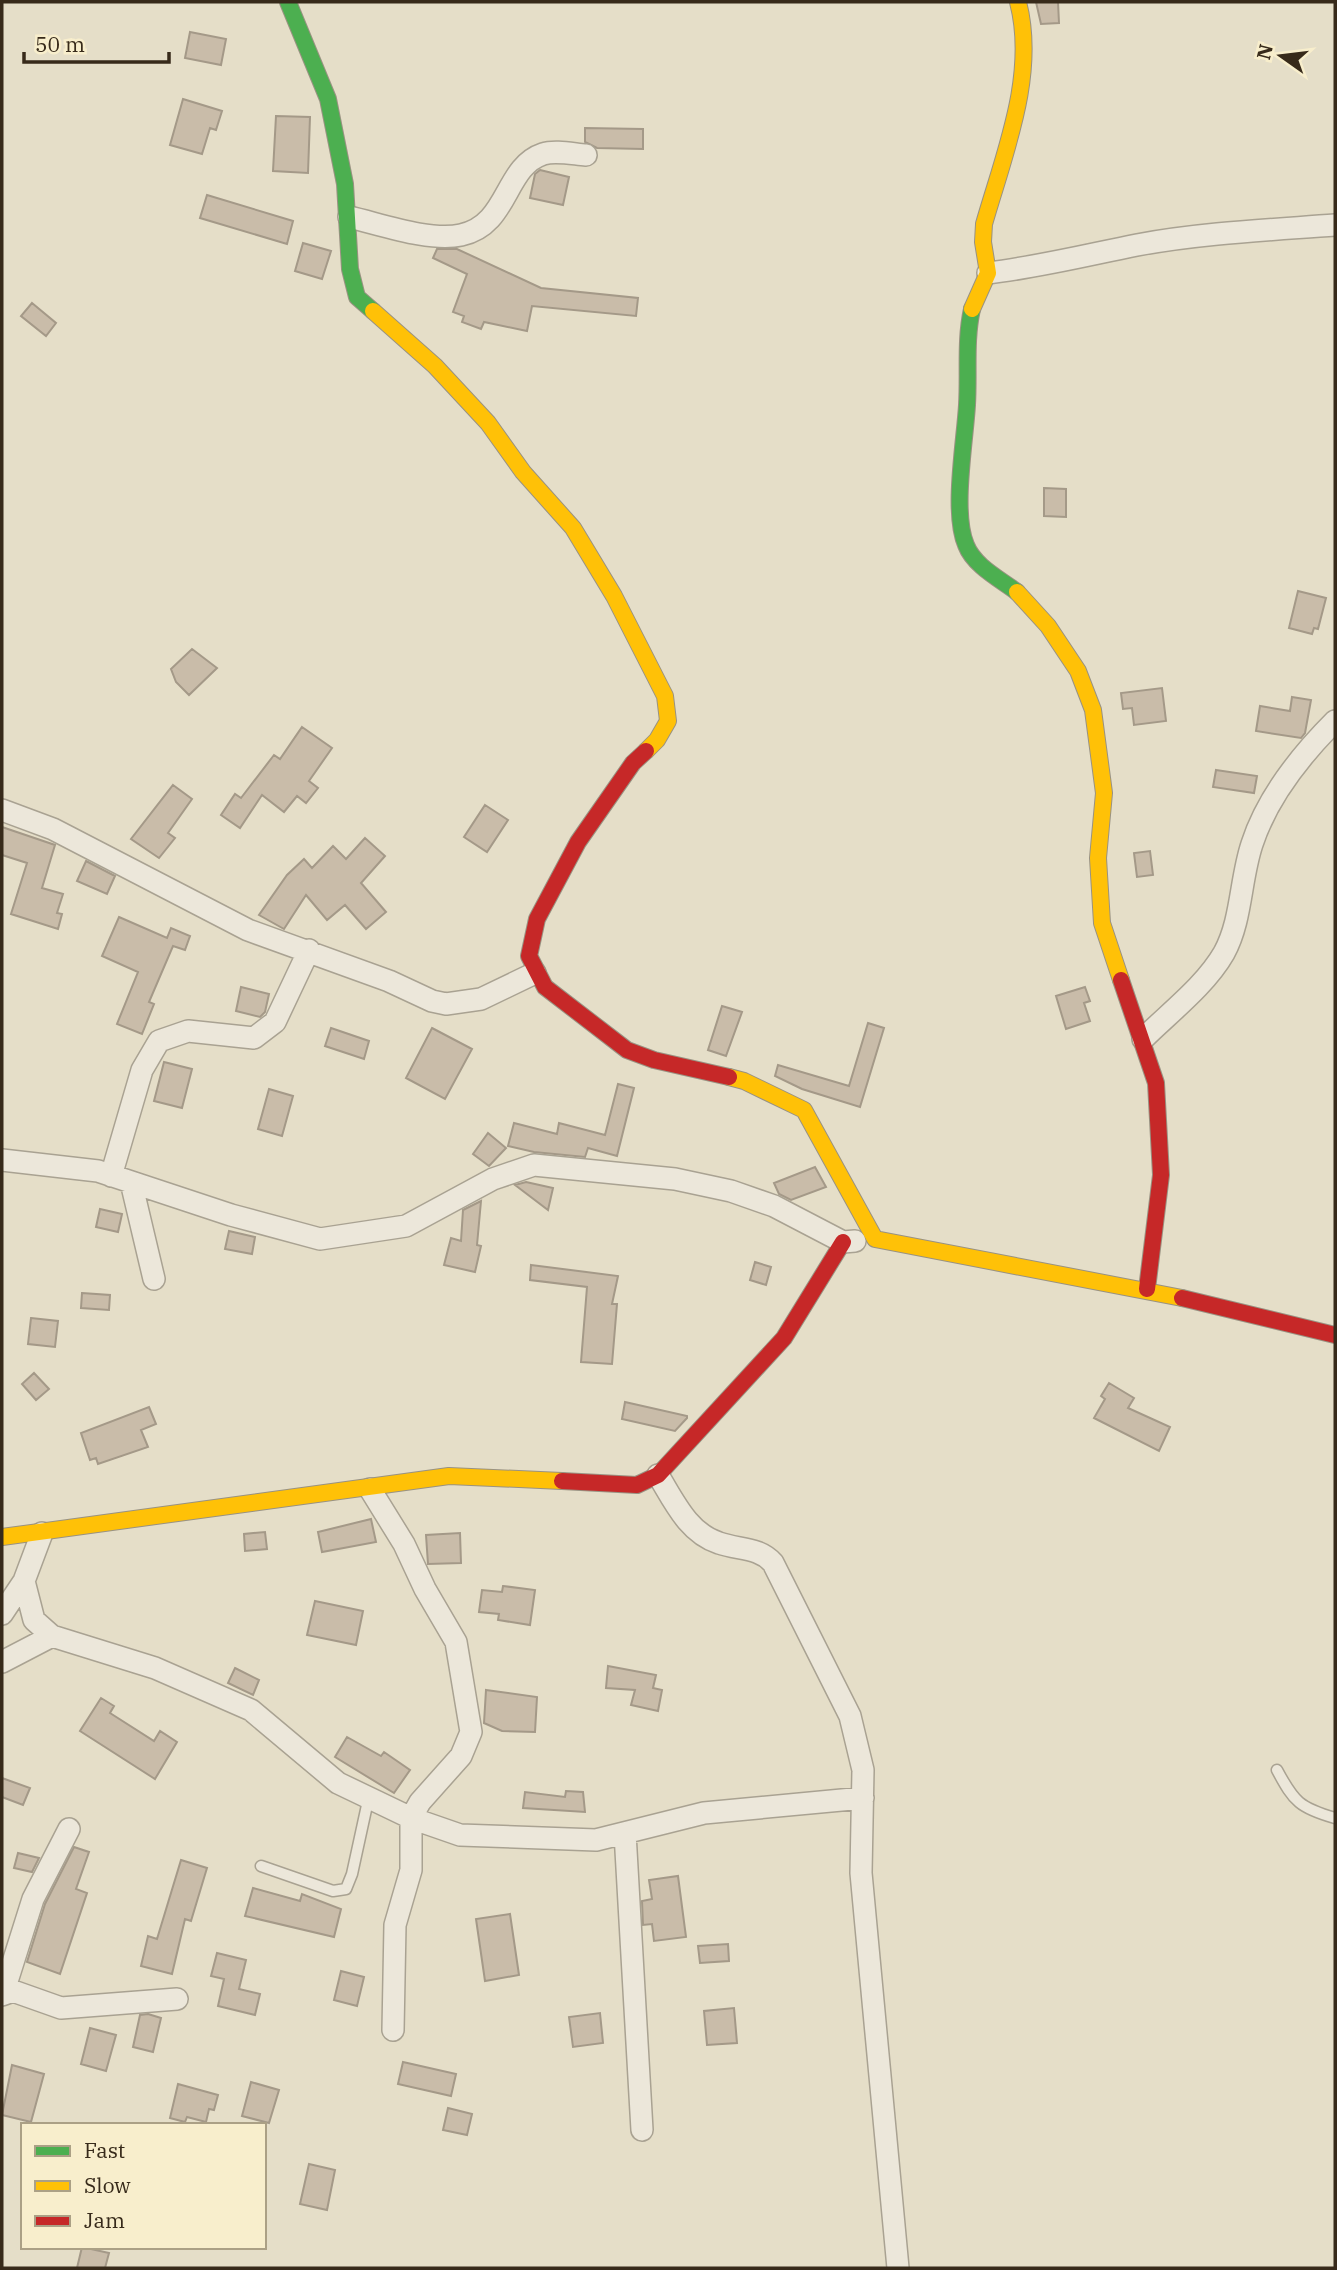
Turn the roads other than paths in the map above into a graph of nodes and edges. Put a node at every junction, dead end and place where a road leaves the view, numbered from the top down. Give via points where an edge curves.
1 (288, 2) edge
2 (1017, 2) edge
3 (586, 155) dead end
4 (349, 217) junction
5 (1335, 225) edge
6 (988, 274) junction
7 (1335, 721) edge
8 (2, 810) edge
9 (309, 950) junction
10 (535, 973) junction
11 (1143, 1040) junction
12 (2, 1160) edge
13 (121, 1179) junction
14 (875, 1239) junction
15 (844, 1242) junction
16 (154, 1279) dead end
17 (1147, 1289) junction
18 (1335, 1335) edge
19 (659, 1475) junction
20 (370, 1489) junction
21 (42, 1532) junction
22 (2, 1537) edge
23 (24, 1581) junction
24 (2, 1614) edge
25 (52, 1636) junction
26 (2, 1662) edge
27 (1277, 1770) dead end
28 (369, 1796) junction
29 (863, 1797) junction
30 (411, 1818) junction
31 (1335, 1818) edge
32 (69, 1829) dead end
33 (625, 1833) junction
34 (261, 1866) dead end
35 (2, 1994) edge
36 (177, 1999) dead end
37 (393, 2030) dead end
38 (642, 2130) dead end
39 (898, 2268) edge

1 - 4 street via 328,99
2 - 6 street via 1025,38 1024,66 984,224
3 - 4 street via 545,153 530,160 494,217 462,235 443,237
4 - 10 street via 350,269 357,297 435,366 573,528 665,696 668,721 584,832 537,919 528,956
5 - 6 street via 1152,243
6 - 11 street via 967,332 961,512 965,544 975,560 1021,595 1048,626 1078,671 1093,710 1104,793 1097,897 1101,923
7 - 11 street via 1264,814 1252,845 1235,928 1223,955
8 - 9 street via 53,829 248,930
9 - 10 street via 446,1004 481,999
9 - 13 street via 275,1022 254,1038 188,1031 159,1041 142,1070
10 - 14 street via 545,987 627,1050 744,1081 804,1110
11 - 17 street via 1156,1083 1161,1175
12 - 13 street via 75,1167
13 - 15 street via 320,1238 406,1226 493,1179 534,1165 675,1179 731,1191 774,1206
13 - 16 street
14 - 15 street
14 - 17 street
15 - 19 street via 784,1338
17 - 18 street
19 - 20 street via 637,1485 449,1476
19 - 29 street via 690,1526 717,1543 765,1553 773,1563 850,1716 863,1770
20 - 21 street
20 - 30 street via 456,1642 471,1732 461,1756 420,1801
21 - 22 street
21 - 23 street
23 - 24 street
23 - 25 street via 34,1620
25 - 26 street
25 - 28 street via 155,1668 251,1710 338,1783
27 - 31 lane via 1291,1796 1306,1810
28 - 30 street
28 - 34 lane via 346,1889 333,1891
29 - 33 street via 704,1813
29 - 39 street via 861,1873
30 - 33 street via 460,1835 596,1840
30 - 37 street via 411,1870 396,1925
32 - 35 street via 33,1899
33 - 38 street
35 - 36 street via 13,1991 61,2008

